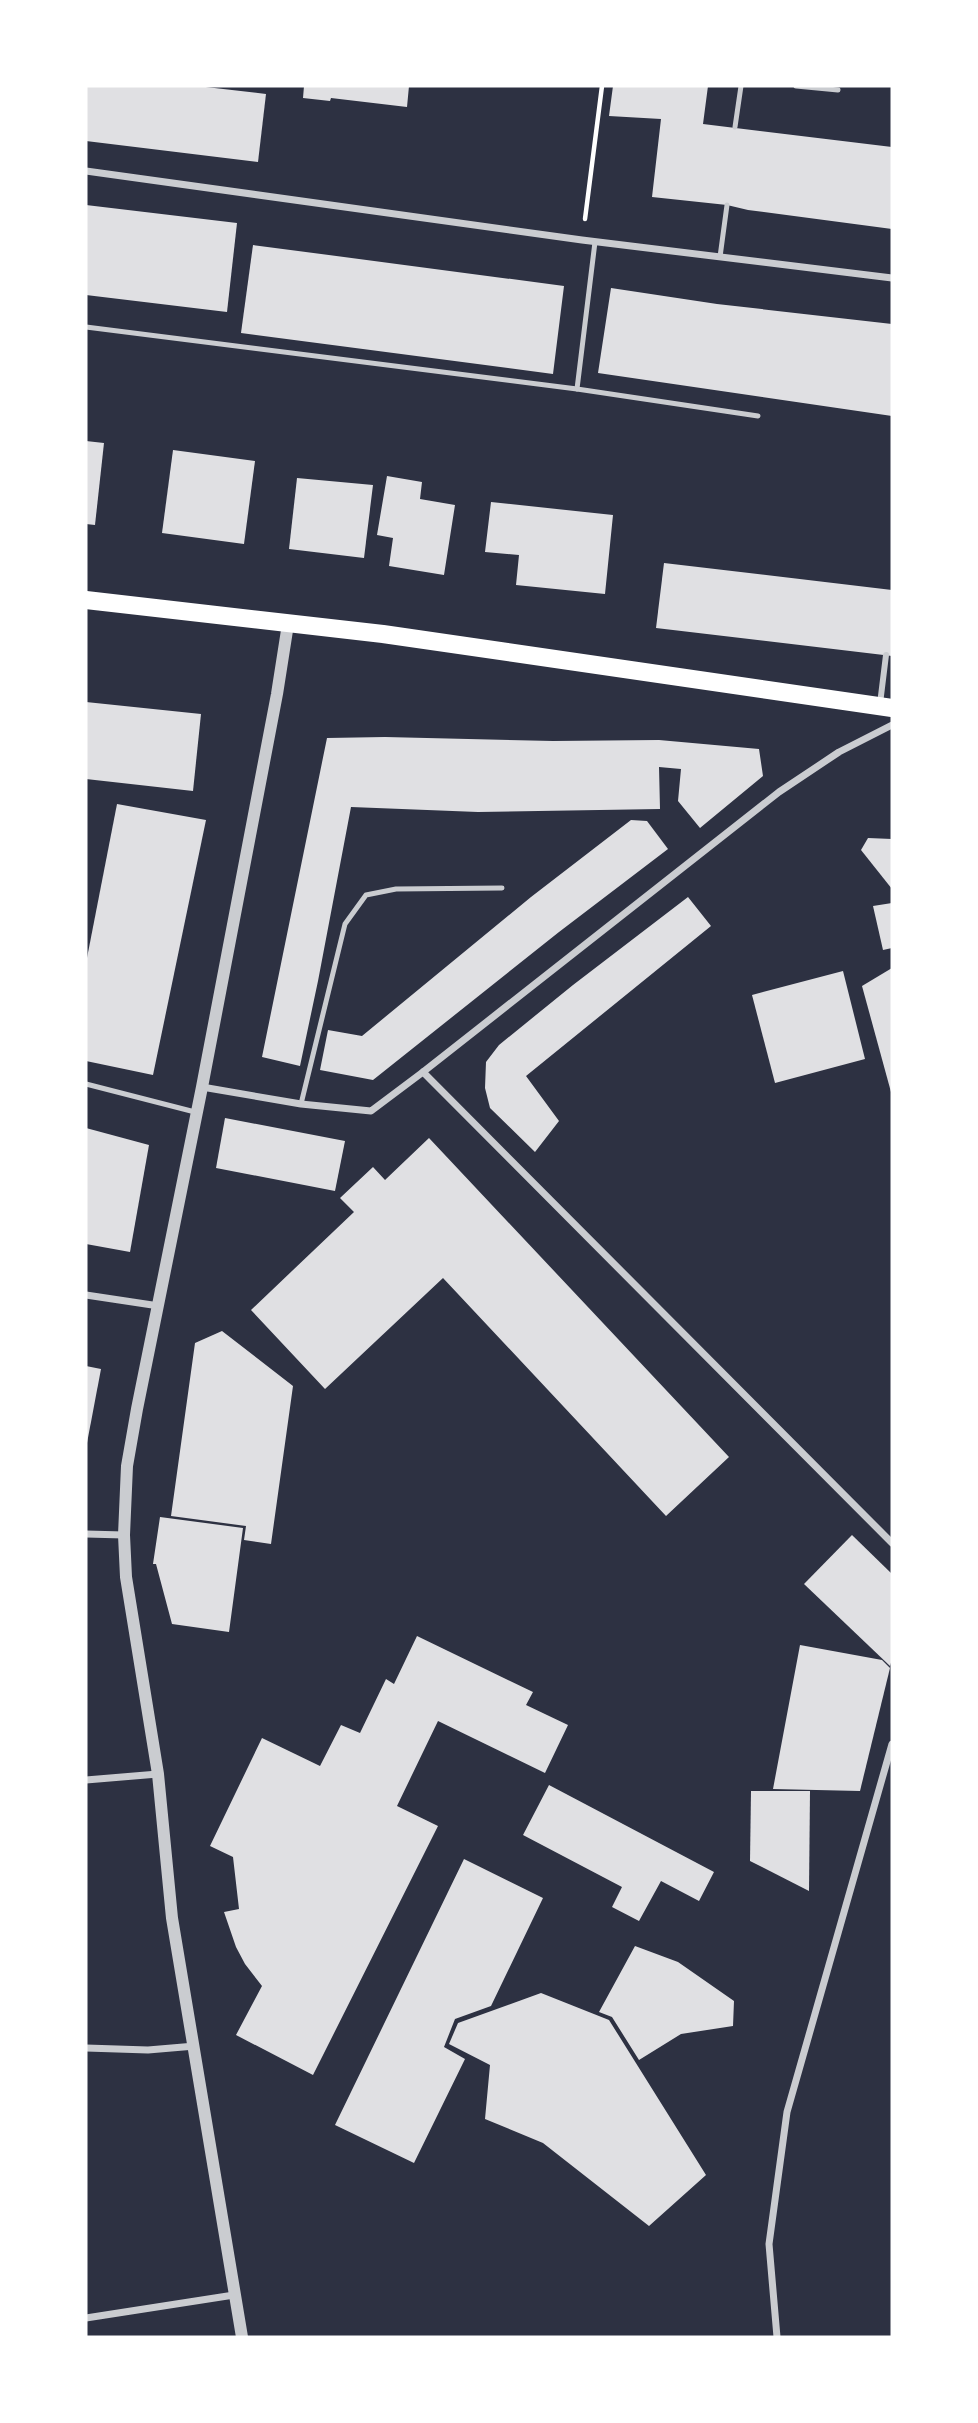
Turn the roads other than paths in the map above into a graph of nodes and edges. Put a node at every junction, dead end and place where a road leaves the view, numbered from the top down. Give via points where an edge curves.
1 (741, 86) edge
2 (796, 86) edge
3 (838, 90) dead end
4 (735, 127) dead end
5 (86, 171) edge
6 (727, 205) dead end
7 (595, 242) junction
8 (720, 257) junction
9 (892, 278) edge
10 (86, 327) edge
11 (577, 389) junction
12 (758, 416) dead end
13 (86, 600) edge
14 (288, 624) junction
15 (886, 655) dead end
16 (886, 707) edge
17 (892, 726) edge
18 (502, 888) dead end
19 (423, 1072) junction
20 (86, 1084) edge
21 (202, 1087) junction
22 (301, 1104) junction
23 (195, 1112) junction
24 (86, 1295) edge
25 (159, 1306) junction
26 (86, 1534) edge
27 (124, 1535) junction
28 (892, 1543) edge
29 (892, 1746) edge
30 (158, 1774) junction
31 (86, 1780) edge
32 (195, 2046) junction
33 (86, 2048) edge
34 (234, 2295) junction
35 (86, 2318) edge
36 (242, 2337) edge
37 (777, 2337) edge

1 - 4 lane
2 - 3 lane
5 - 7 street
6 - 8 lane
7 - 8 street
7 - 11 lane
8 - 9 street
10 - 11 lane
11 - 12 lane
13 - 14 main road
14 - 16 main road
14 - 21 street
15 - 16 street
17 - 19 street via 839,752 779,792
18 - 22 lane via 396,889 366,895 345,924
19 - 22 street via 371,1111
19 - 28 street
20 - 23 lane
21 - 22 street
21 - 23 street
23 - 25 street
24 - 25 street
25 - 27 street via 127,1466
26 - 27 street
27 - 30 street via 126,1577
29 - 37 street via 787,2112 769,2244
30 - 31 street
30 - 32 street via 172,1918
32 - 33 street
32 - 34 street
34 - 35 street
34 - 36 street

